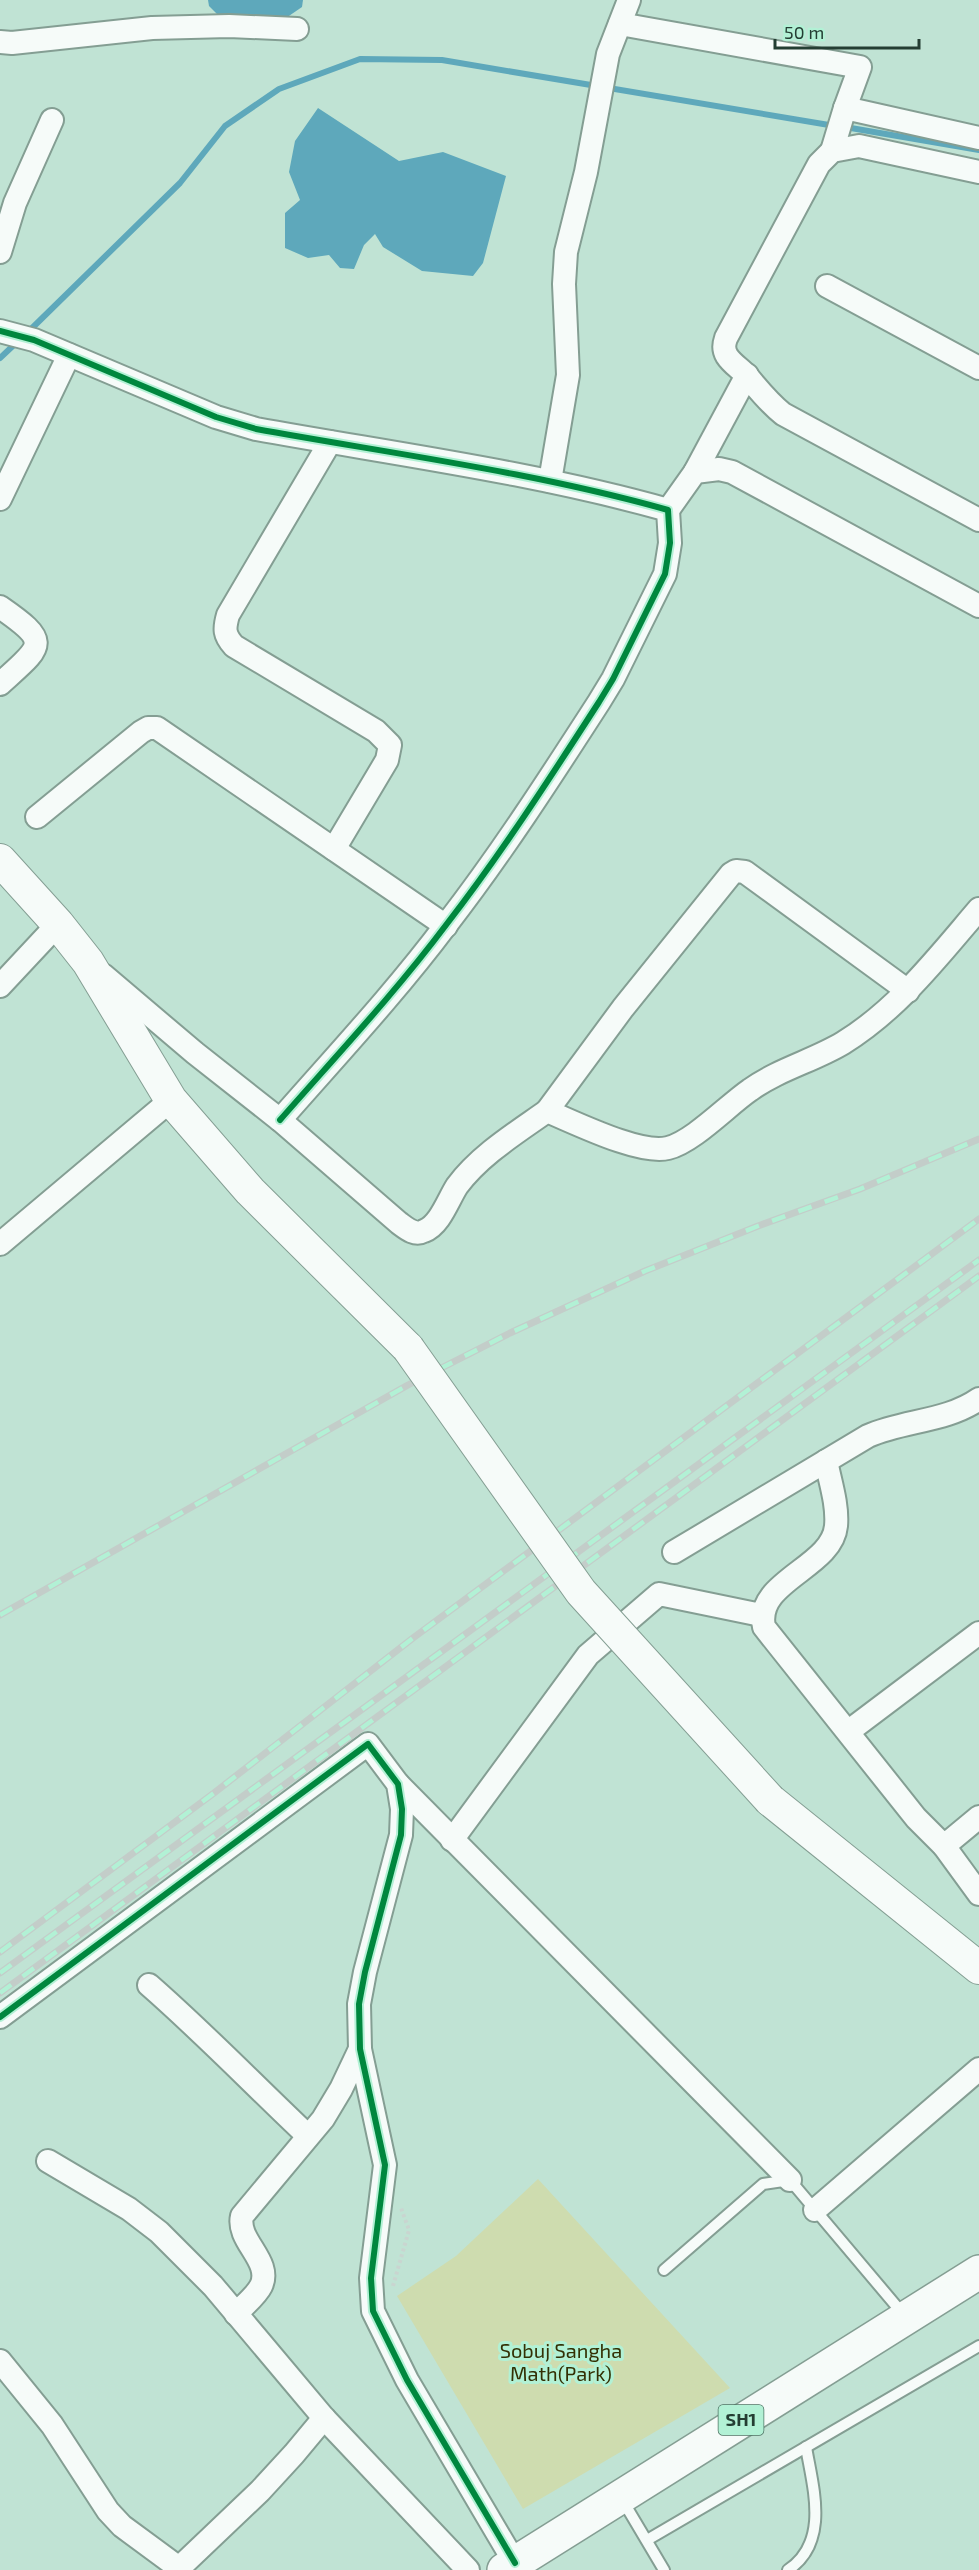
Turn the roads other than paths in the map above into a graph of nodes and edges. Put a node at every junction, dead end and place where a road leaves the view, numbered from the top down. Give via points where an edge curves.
1 (629, 0) edge
2 (620, 24) junction
3 (297, 29) dead end
4 (0, 42) edge
5 (845, 108) junction
6 (52, 120) dead end
7 (979, 138) edge
8 (832, 151) junction
9 (979, 172) edge
10 (0, 252) edge
11 (827, 286) dead end
12 (3, 332) edge
13 (69, 355) junction
14 (979, 368) edge
15 (747, 375) junction
16 (330, 442) junction
17 (695, 472) junction
18 (550, 481) junction
19 (0, 499) edge
20 (668, 510) junction
21 (979, 520) edge
22 (979, 606) edge
23 (0, 607) edge
24 (0, 684) edge
25 (37, 816) dead end
26 (334, 849) junction
27 (0, 860) edge
28 (979, 909) edge
29 (58, 924) junction
30 (446, 926) junction
31 (88, 962) junction
32 (0, 986) edge
33 (908, 991) junction
34 (171, 1100) junction
35 (547, 1112) junction
36 (280, 1120) junction
37 (0, 1244) edge
38 (979, 1400) edge
39 (826, 1461) junction
40 (674, 1552) dead end
41 (761, 1615) junction
42 (979, 1634) edge
43 (849, 1731) junction
44 (398, 1784) junction
45 (979, 1817) edge
46 (452, 1840) junction
47 (944, 1846) junction
48 (979, 1894) edge
49 (979, 1968) edge
50 (149, 1984) dead end
51 (0, 2017) edge
52 (360, 2049) junction
53 (979, 2068) edge
54 (308, 2136) junction
55 (48, 2161) dead end
56 (790, 2180) junction
57 (815, 2210) junction
58 (664, 2270) dead end
59 (979, 2272) edge
60 (236, 2314) junction
61 (905, 2317) junction
62 (979, 2346) edge
63 (0, 2361) edge
64 (324, 2418) junction
65 (806, 2447) junction
66 (622, 2498) junction
67 (647, 2540) junction
68 (507, 2568) edge
69 (178, 2569) edge
70 (468, 2570) edge
71 (664, 2570) edge
72 (788, 2570) edge

1 - 2 street
2 - 5 street via 860,67
2 - 18 street via 608,54 566,252 568,375
3 - 4 street via 152,28
5 - 7 street
5 - 8 street
6 - 10 street via 15,203
8 - 9 street via 859,146
8 - 15 street via 819,164 726,338 726,354
11 - 14 street
12 - 13 street
13 - 16 street via 216,417 256,429
13 - 19 street
15 - 17 street
15 - 21 street via 783,414
16 - 18 street
16 - 26 street via 228,615 224,629 234,646 376,731 390,745 387,760
17 - 20 street
17 - 22 street via 732,472
18 - 20 street
20 - 30 street via 670,543 664,574 613,679
23 - 24 street via 26,625 37,642 23,663
25 - 26 street via 141,732 158,728
26 - 30 street
27 - 29 main road
28 - 33 street
29 - 31 main road
29 - 32 street
30 - 36 street
31 - 34 main road
31 - 36 street
33 - 35 street via 842,1044 773,1074 687,1139 669,1148 633,1145
33 - 35 street via 745,872 736,871 623,1008
34 - 37 street
34 - 49 main road, bridge via 250,1191 408,1348 581,1592 770,1800
35 - 36 street via 500,1144 474,1169 458,1185 433,1226 423,1233 412,1232 399,1223
38 - 39 street via 952,1414 884,1429
39 - 40 street
39 - 41 street via 837,1528 824,1550 767,1600
41 - 43 street via 764,1627
41 - 46 street via 659,1594 588,1655
42 - 43 street
43 - 47 street via 916,1818
44 - 46 street
44 - 51 street via 368,1744
44 - 52 street via 401,1835 365,1972 359,2004
45 - 47 street
46 - 56 street
47 - 48 street
50 - 54 street
52 - 54 street via 333,2104
52 - 68 street via 385,2165 371,2278 373,2311
53 - 57 street
54 - 60 street via 242,2216 240,2224 264,2277 256,2293
55 - 60 street via 144,2220 213,2286
56 - 57 lane
56 - 58 lane via 764,2184
57 - 61 lane
59 - 61 main road, SH1
60 - 64 street
61 - 66 main road, SH1
62 - 65 lane
63 - 69 street via 52,2426 108,2511
64 - 69 street via 260,2491
64 - 70 street
65 - 67 lane
65 - 72 lane via 816,2524 800,2562
66 - 67 lane
66 - 68 main road, SH1
67 - 71 lane

